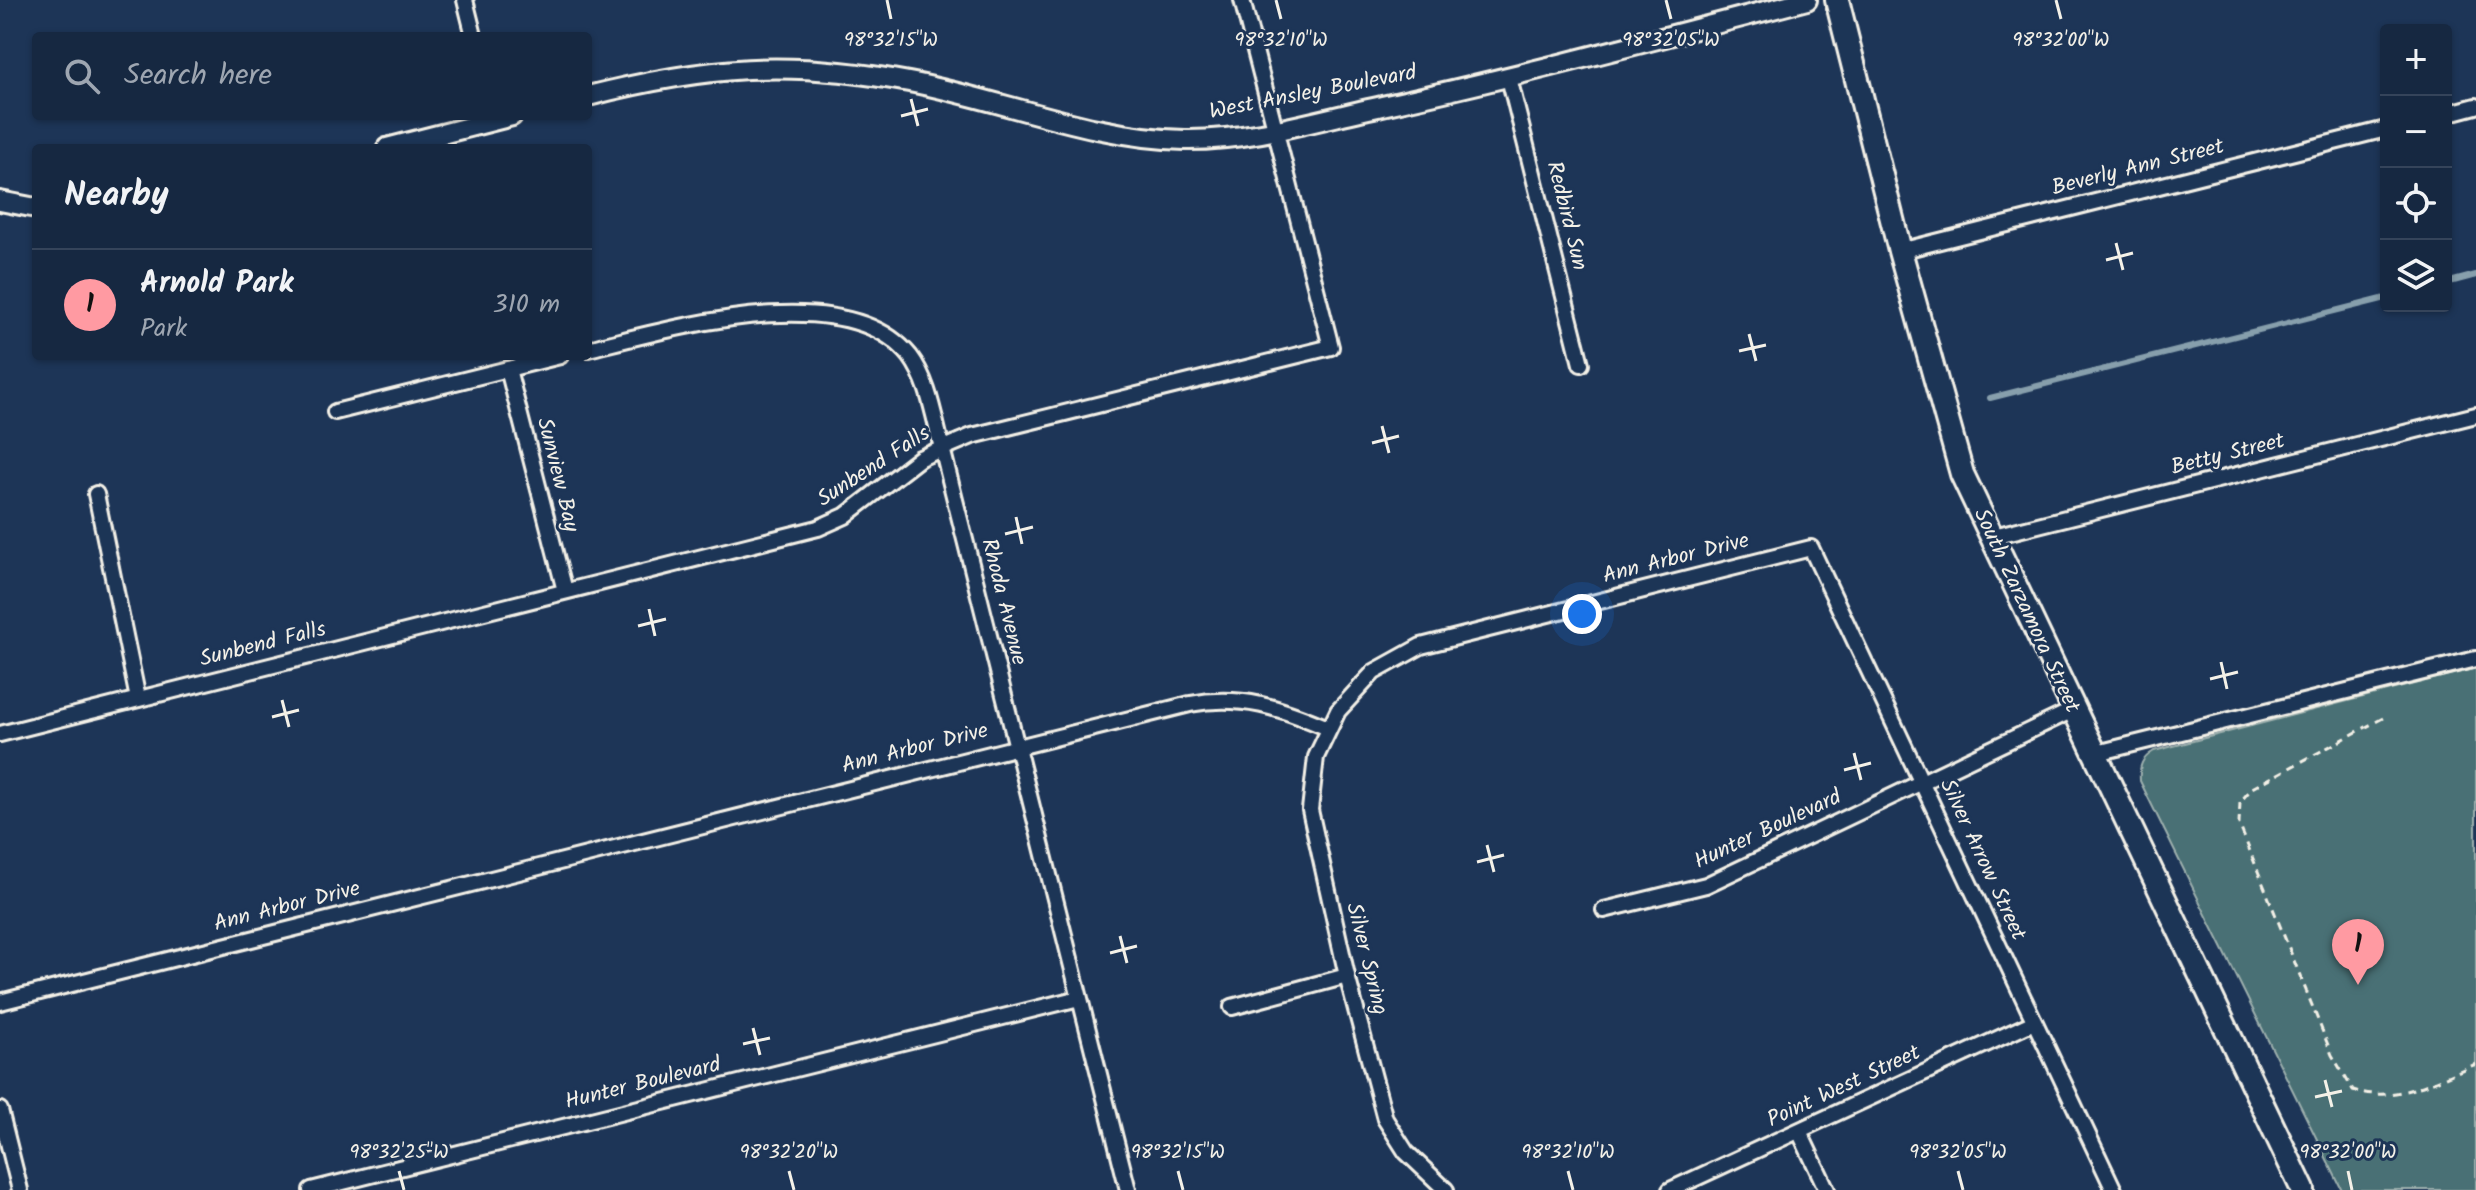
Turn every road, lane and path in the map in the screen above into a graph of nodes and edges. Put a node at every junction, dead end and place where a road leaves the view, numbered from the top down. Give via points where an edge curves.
1 (465, 0) edge
2 (1242, 0) edge
3 (1807, 0) edge
4 (1837, 0) edge
5 (473, 32) edge
6 (1509, 78) junction
7 (592, 95) edge
8 (2476, 106) edge
9 (2452, 112) edge
10 (492, 120) edge
11 (1274, 130) junction
12 (2380, 131) edge
13 (402, 144) edge
14 (0, 201) edge
15 (32, 207) edge
16 (1900, 251) junction
17 (592, 348) edge
18 (544, 360) edge
19 (1581, 364) dead end
20 (508, 369) junction
21 (335, 412) dead end
22 (2476, 415) edge
23 (942, 448) junction
24 (96, 494) dead end
25 (1990, 537) junction
26 (1811, 548) joint
27 (565, 591) junction
28 (2476, 659) edge
29 (138, 699) junction
30 (2073, 710) junction
31 (2383, 718) dead end
32 (1328, 728) junction
33 (0, 734) edge
34 (1017, 746) junction
35 (2093, 754) junction
36 (1921, 782) junction
37 (1604, 910) dead end
38 (1347, 976) junction
39 (1079, 998) junction
40 (0, 1002) edge
41 (1232, 1007) dead end
42 (2034, 1022) junction
43 (2476, 1064) edge
44 (0, 1110) edge
45 (1800, 1133) junction
46 (1438, 1188) edge
47 (20, 1190) edge
48 (311, 1190) edge
49 (1128, 1190) edge
50 (1670, 1190) edge
51 (1827, 1190) edge
52 (2114, 1190) edge
53 (2303, 1190) edge

1 - 5 street
2 - 11 street, Sunbend Falls
3 - 6 street, West Ansley Boulevard
4 - 16 main road, South Zarzamora Street
6 - 11 street, West Ansley Boulevard
6 - 19 street, Redbird Sun
7 - 11 street, West Ansley Boulevard via 709,70 823,68 911,82 1131,135 1188,140
8 - 9 street
10 - 13 street
11 - 23 street, Sunbend Falls via 1331,347 972,436
12 - 16 street, Beverly Ann Street
14 - 15 street
16 - 25 main road, South Zarzamora Street via 1948,434
17 - 23 street, Rhoda Avenue via 719,319 783,313 841,319 891,337 911,357 925,384
18 - 20 street
20 - 21 street
20 - 27 street, Sunview Bay
22 - 25 street, Betty Street
23 - 27 street, Sunbend Falls via 920,458 845,516 818,528
23 - 34 street, Rhoda Avenue
24 - 29 street
25 - 30 main road, South Zarzamora Street
26 - 32 street, Ann Arbor Drive via 1421,646 1361,684
26 - 36 street, Silver Arrow Street
27 - 29 street, Sunbend Falls
28 - 35 street
29 - 33 street, Sunbend Falls
30 - 35 main road, South Zarzamora Street
30 - 36 street, Hunter Boulevard
31 - 43 path via 2252,788 2240,802 2239,824 2332,1055 2353,1090 2374,1097 2396,1096
32 - 34 street, Ann Arbor Drive via 1274,706 1224,700
32 - 38 street, Silver Spring via 1312,774 1311,828
34 - 39 street, Rhoda Avenue
34 - 40 street, Ann Arbor Drive
35 - 53 main road, South Zarzamora Street
36 - 37 street, Hunter Boulevard via 1706,885
36 - 42 street, Silver Arrow Street
38 - 41 street
38 - 46 street, Silver Spring via 1385,1119
39 - 48 street, Hunter Boulevard
39 - 49 street, Rhoda Avenue
42 - 45 street, Point West Street
42 - 52 street, Silver Arrow Street
44 - 47 street
45 - 50 street, Point West Street
45 - 51 street

